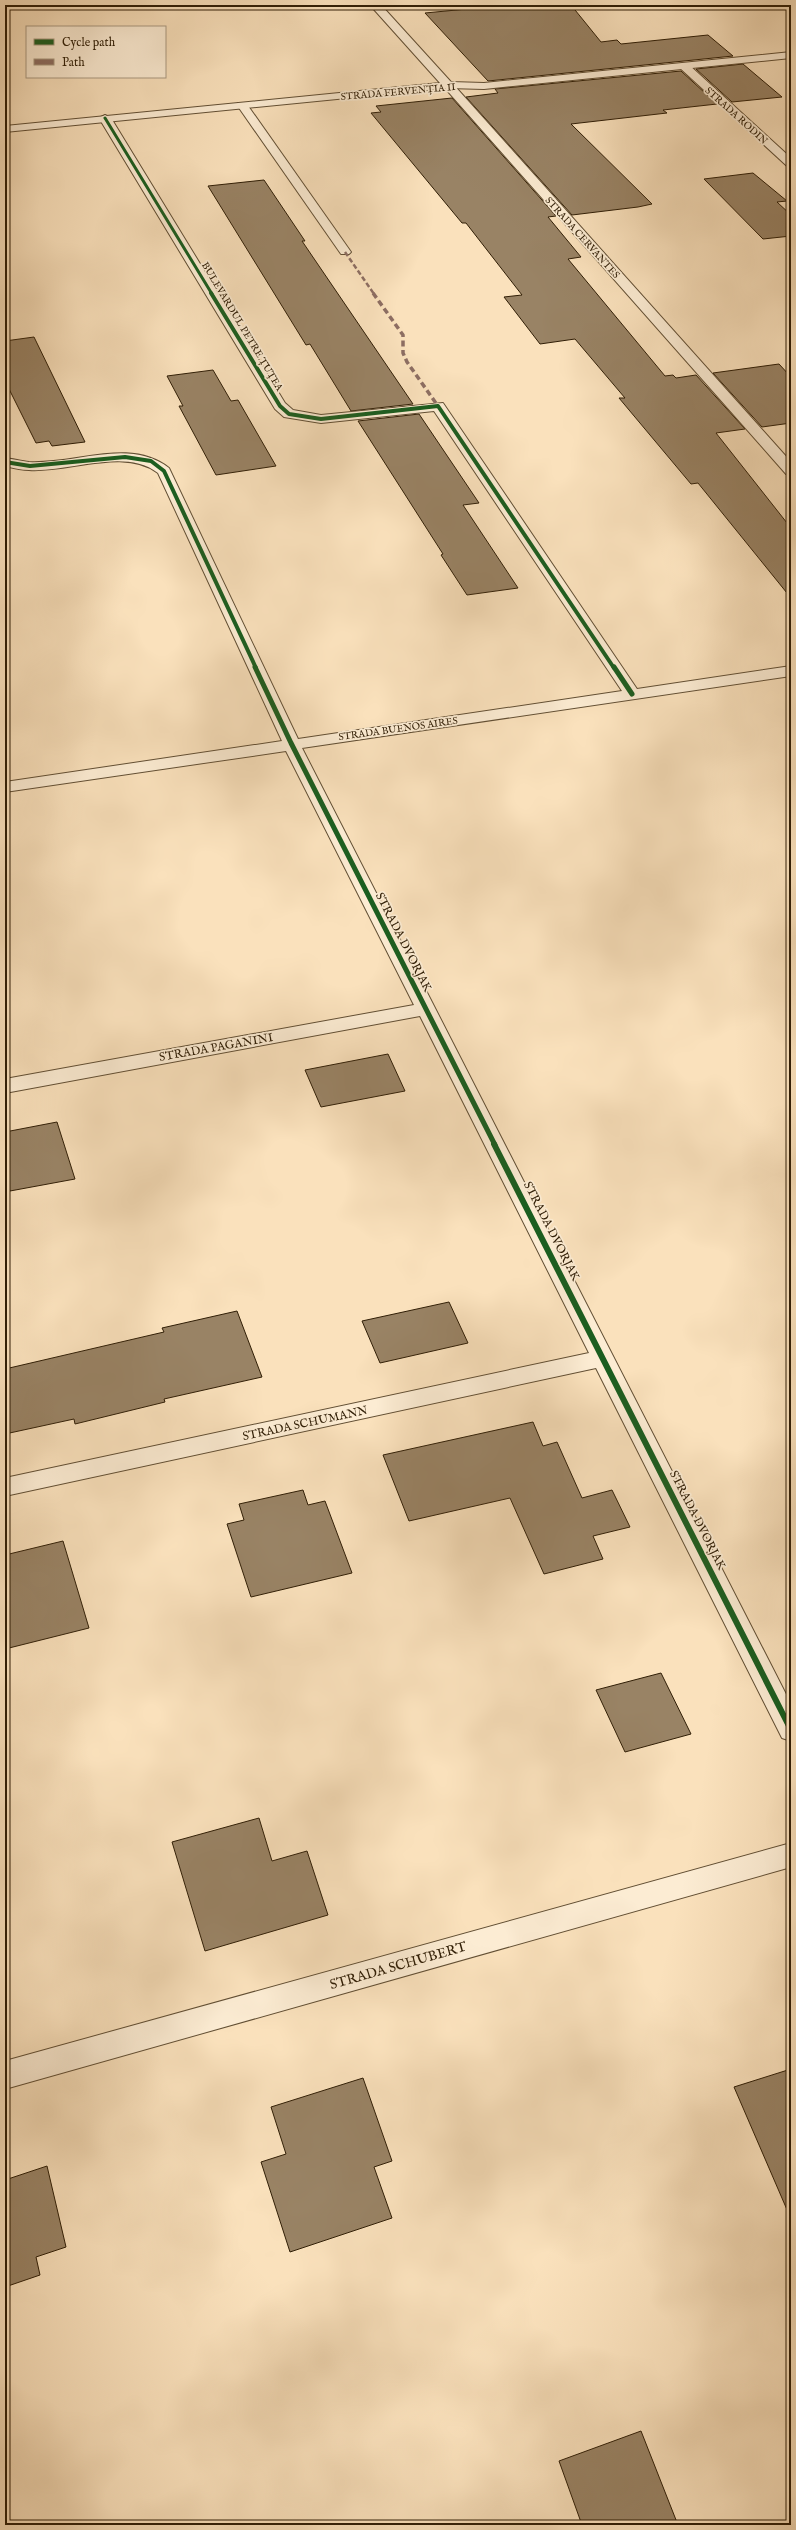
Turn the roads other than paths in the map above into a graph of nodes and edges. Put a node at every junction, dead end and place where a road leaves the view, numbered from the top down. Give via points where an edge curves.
1 (374, 5) edge
2 (791, 55) edge
3 (684, 66) junction
4 (448, 85) junction
5 (242, 105) junction
6 (105, 118) junction
7 (5, 129) edge
8 (791, 164) edge
9 (345, 252) dead end
10 (5, 462) edge
11 (791, 471) edge
12 (791, 671) edge
13 (632, 694) junction
14 (291, 743) junction
15 (5, 787) edge
16 (426, 1009) junction
17 (5, 1086) edge
18 (604, 1358) junction
19 (5, 1487) edge
20 (791, 1730) edge
21 (791, 1855) edge
22 (5, 2075) edge

1 - 4 street, STRADA CERVANTES
2 - 3 street, STRADA FERVENȚIA II
3 - 4 street, STRADA FERVENȚIA II via 484,86
3 - 8 street, STRADA RODIN
4 - 5 street, STRADA FERVENȚIA II
4 - 11 street, STRADA CERVANTES
5 - 6 street, STRADA FERVENȚIA II
5 - 9 lane
6 - 7 street, STRADA FERVENȚIA II
6 - 13 street, BULEVARDUL PETRE ȚUȚEA via 280,406 289,414 321,419 438,406
10 - 14 street, STRADA DVORJAK via 30,466 125,457 151,461 164,471
12 - 13 street, STRADA BUENOS AIRES
13 - 14 street, STRADA BUENOS AIRES
14 - 15 street, STRADA BUENOS AIRES
14 - 16 street, STRADA DVORJAK
16 - 17 street, STRADA PAGANINI
16 - 18 street, STRADA DVORJAK
18 - 19 street, STRADA SCHUMANN
18 - 20 street, STRADA DVORJAK
21 - 22 street, STRADA SCHUBERT

